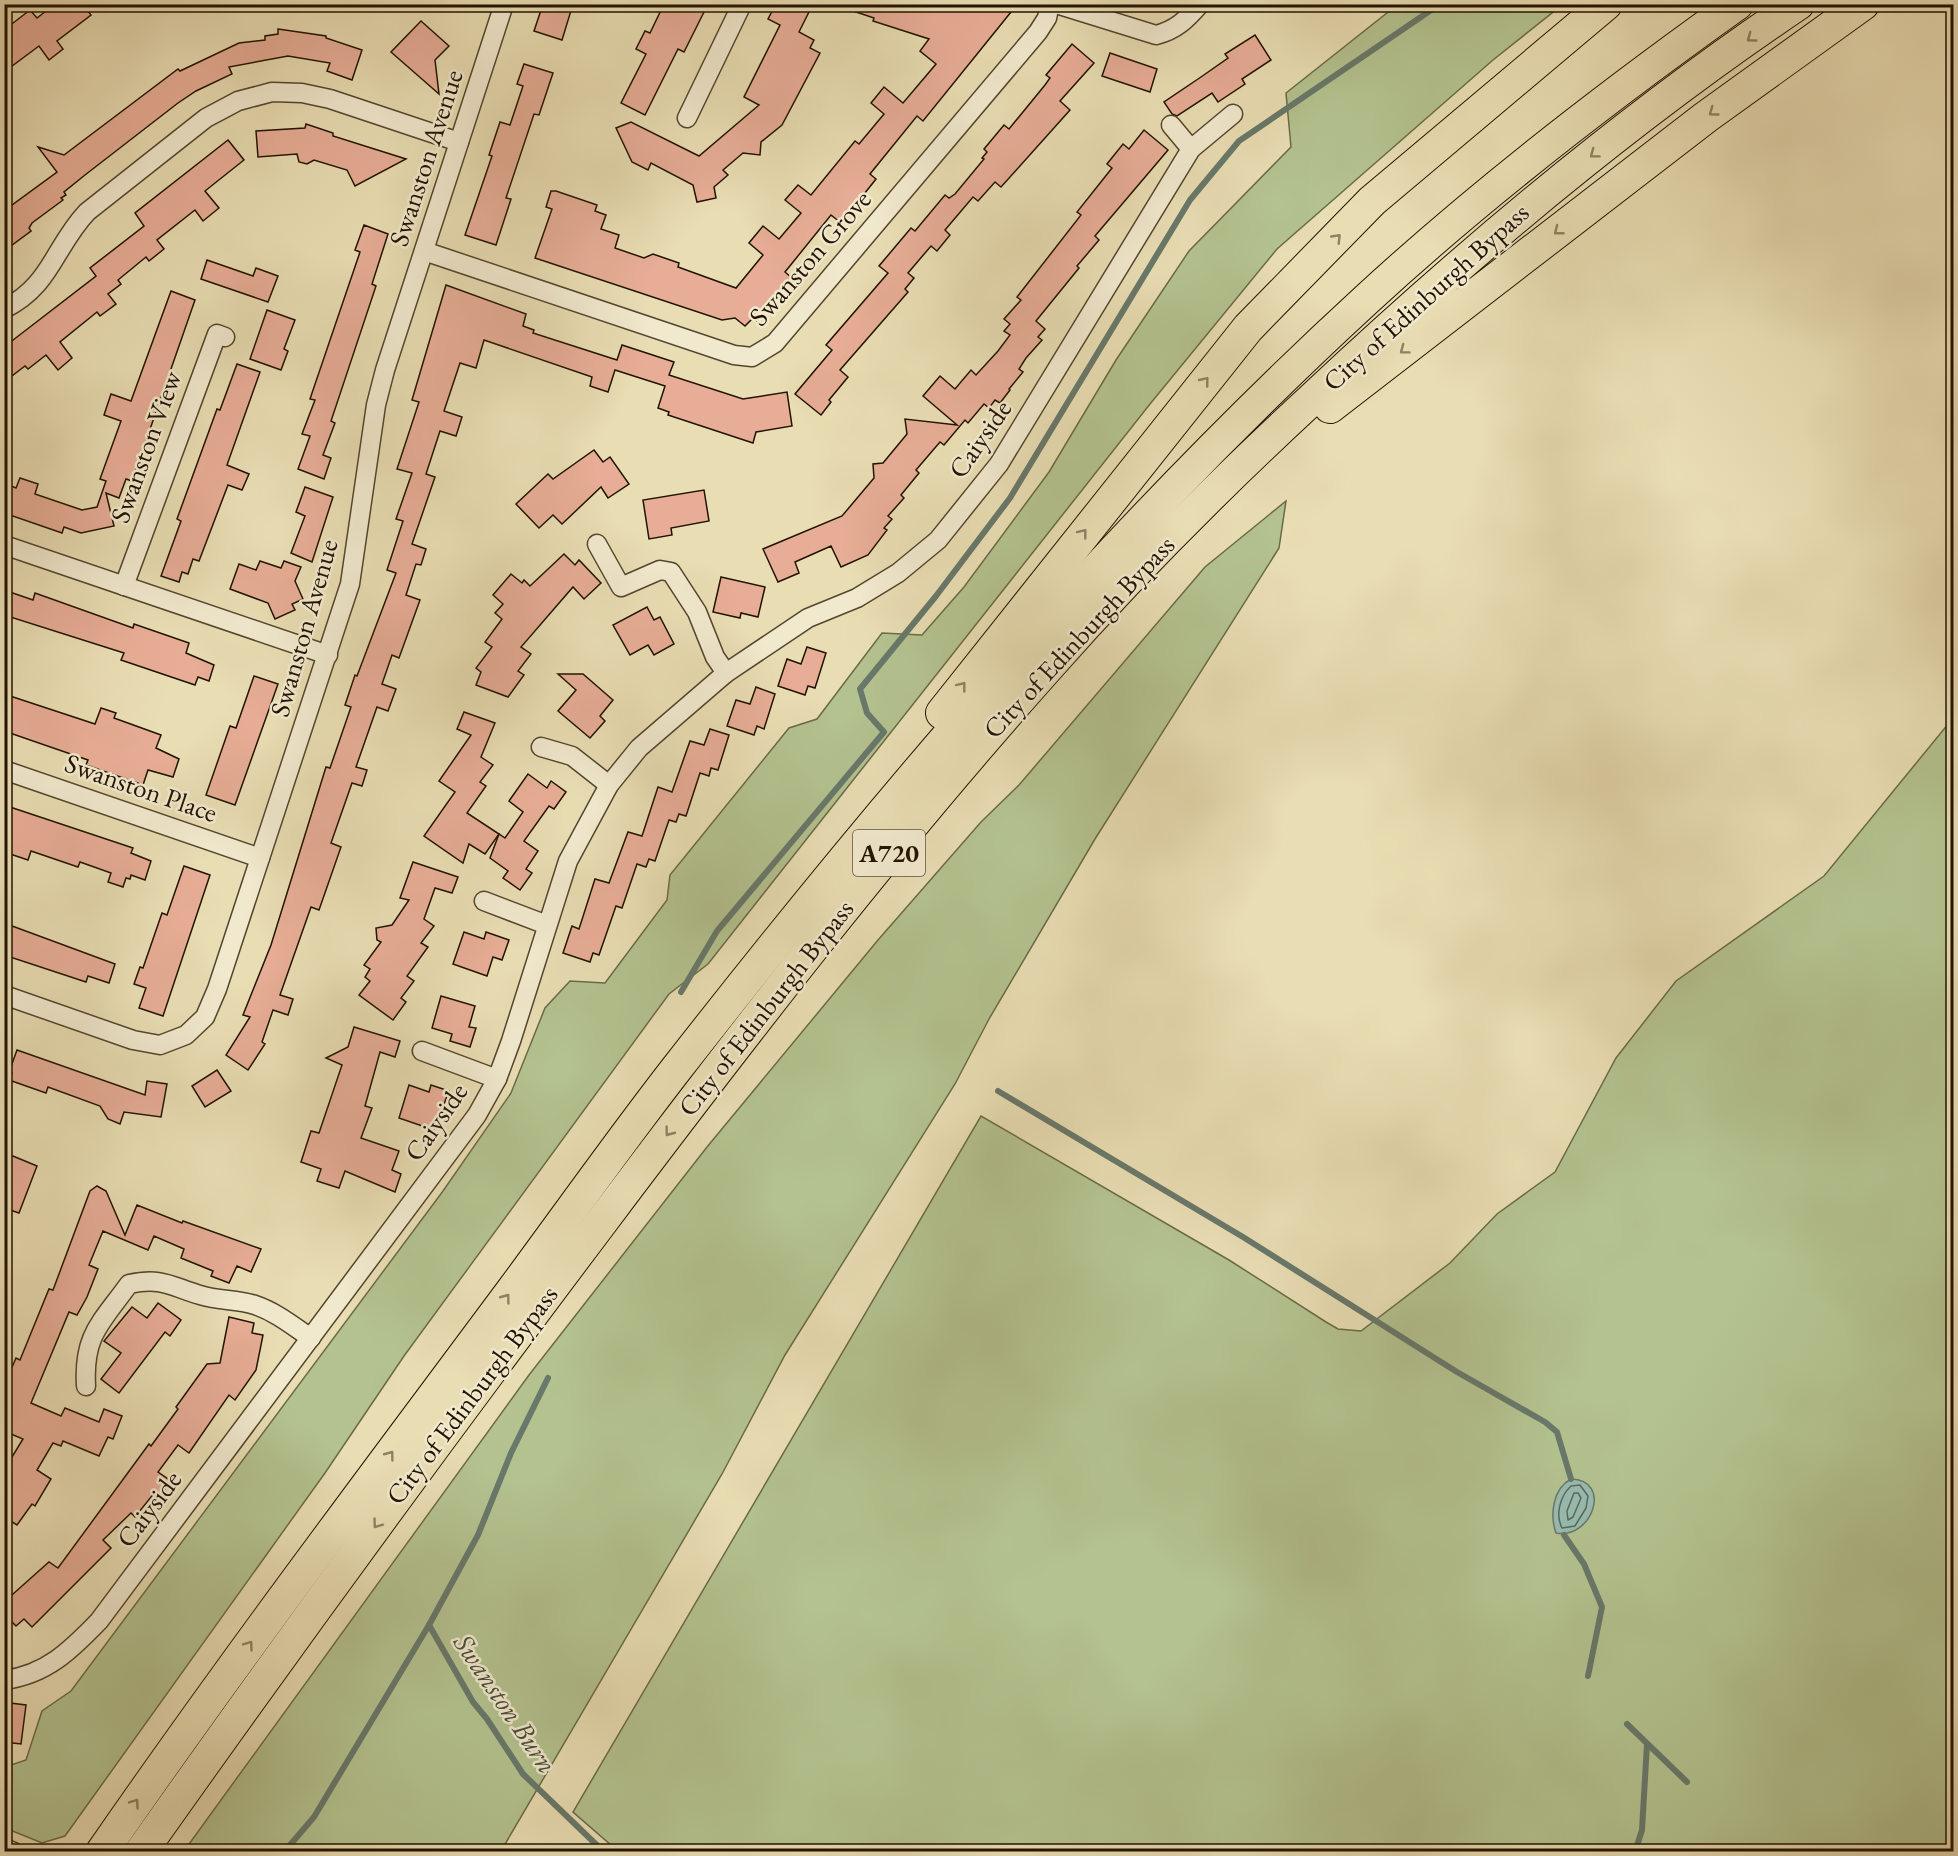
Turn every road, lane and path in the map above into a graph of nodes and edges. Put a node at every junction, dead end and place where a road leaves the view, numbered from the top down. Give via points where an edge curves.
1 (504, 4) edge
2 (742, 4) edge
3 (1050, 4) edge
4 (1056, 4) edge
5 (1200, 4) edge
6 (1606, 4) edge
7 (1737, 4) edge
8 (1798, 4) edge
9 (1863, 4) edge
10 (1233, 114) dead end
11 (687, 118) dead end
12 (1171, 125) dead end
13 (459, 142) junction
14 (1191, 149) junction
15 (424, 251) junction
16 (4, 309) edge
17 (225, 337) dead end
18 (597, 544) dead end
19 (4, 545) edge
20 (124, 586) junction
21 (328, 655) junction
22 (726, 673) junction
23 (541, 747) dead end
24 (4, 770) edge
25 (609, 785) junction
26 (260, 858) junction
27 (859, 891) junction
28 (484, 901) dead end
29 (547, 925) junction
30 (4, 995) edge
31 (422, 1051) dead end
32 (676, 1070) junction
33 (497, 1080) junction
34 (311, 1338) junction
35 (86, 1386) dead end
36 (4, 1680) edge
37 (4, 1848) edge
38 (14, 1851) edge
39 (102, 1851) edge
40 (141, 1851) edge

1 - 13 street, Swanston Avenue
2 - 11 street via 708,94
3 - 15 street, Swanston Grove via 1047,18 1023,50 775,343 752,357 734,355
4 - 5 street via 1156,35 1182,24
32 -> 6 highway via 810,879 1248,328 1372,201
7 - 32 highway, City of Edinburgh Bypass / A720 via 1630,81 1503,181 1368,297 1220,440 1063,606 940,744
8 -> 27 highway, City of Edinburgh Bypass / A720 via 1559,180 1441,280 1250,456 1052,661
9 -> 27 highway via 1706,117 1338,400 1285,446 1170,558
10 - 14 street, Caiyside
12 - 14 street
13 - 15 street, Swanston Avenue
13 - 16 street via 302,93 272,92 238,101 206,118 87,212 72,227 45,277 21,300
14 - 22 street, Caiyside via 1012,445 938,540 898,573 857,597 808,618
15 - 21 street, Swanston Avenue via 376,405 350,584
17 - 20 street, Swanston View via 217,334
18 - 22 street via 621,587 660,570 671,572 697,612 715,657
19 - 20 street
20 - 21 street
21 - 26 street, Swanston Avenue
22 - 25 street, Caiyside via 639,748
23 - 25 street via 572,756
24 - 26 street, Swanston Place
25 - 29 street, Caiyside via 568,861
26 - 30 street, Swanston Avenue via 217,989 205,1017 186,1035 160,1045 133,1040
27 -> 40 highway, City of Edinburgh Bypass / A720 via 582,1247
28 - 29 street
29 - 33 street, Caiyside
31 - 33 street, Caiyside
39 -> 32 highway, City of Edinburgh Bypass / A720 via 271,1614
33 - 34 street, Caiyside via 477,1115
34 - 35 street via 273,1312 253,1304 202,1296 161,1281 129,1284 91,1336 85,1361
34 - 36 street, Caiyside via 99,1621 71,1651 43,1670
37 - 38 street

